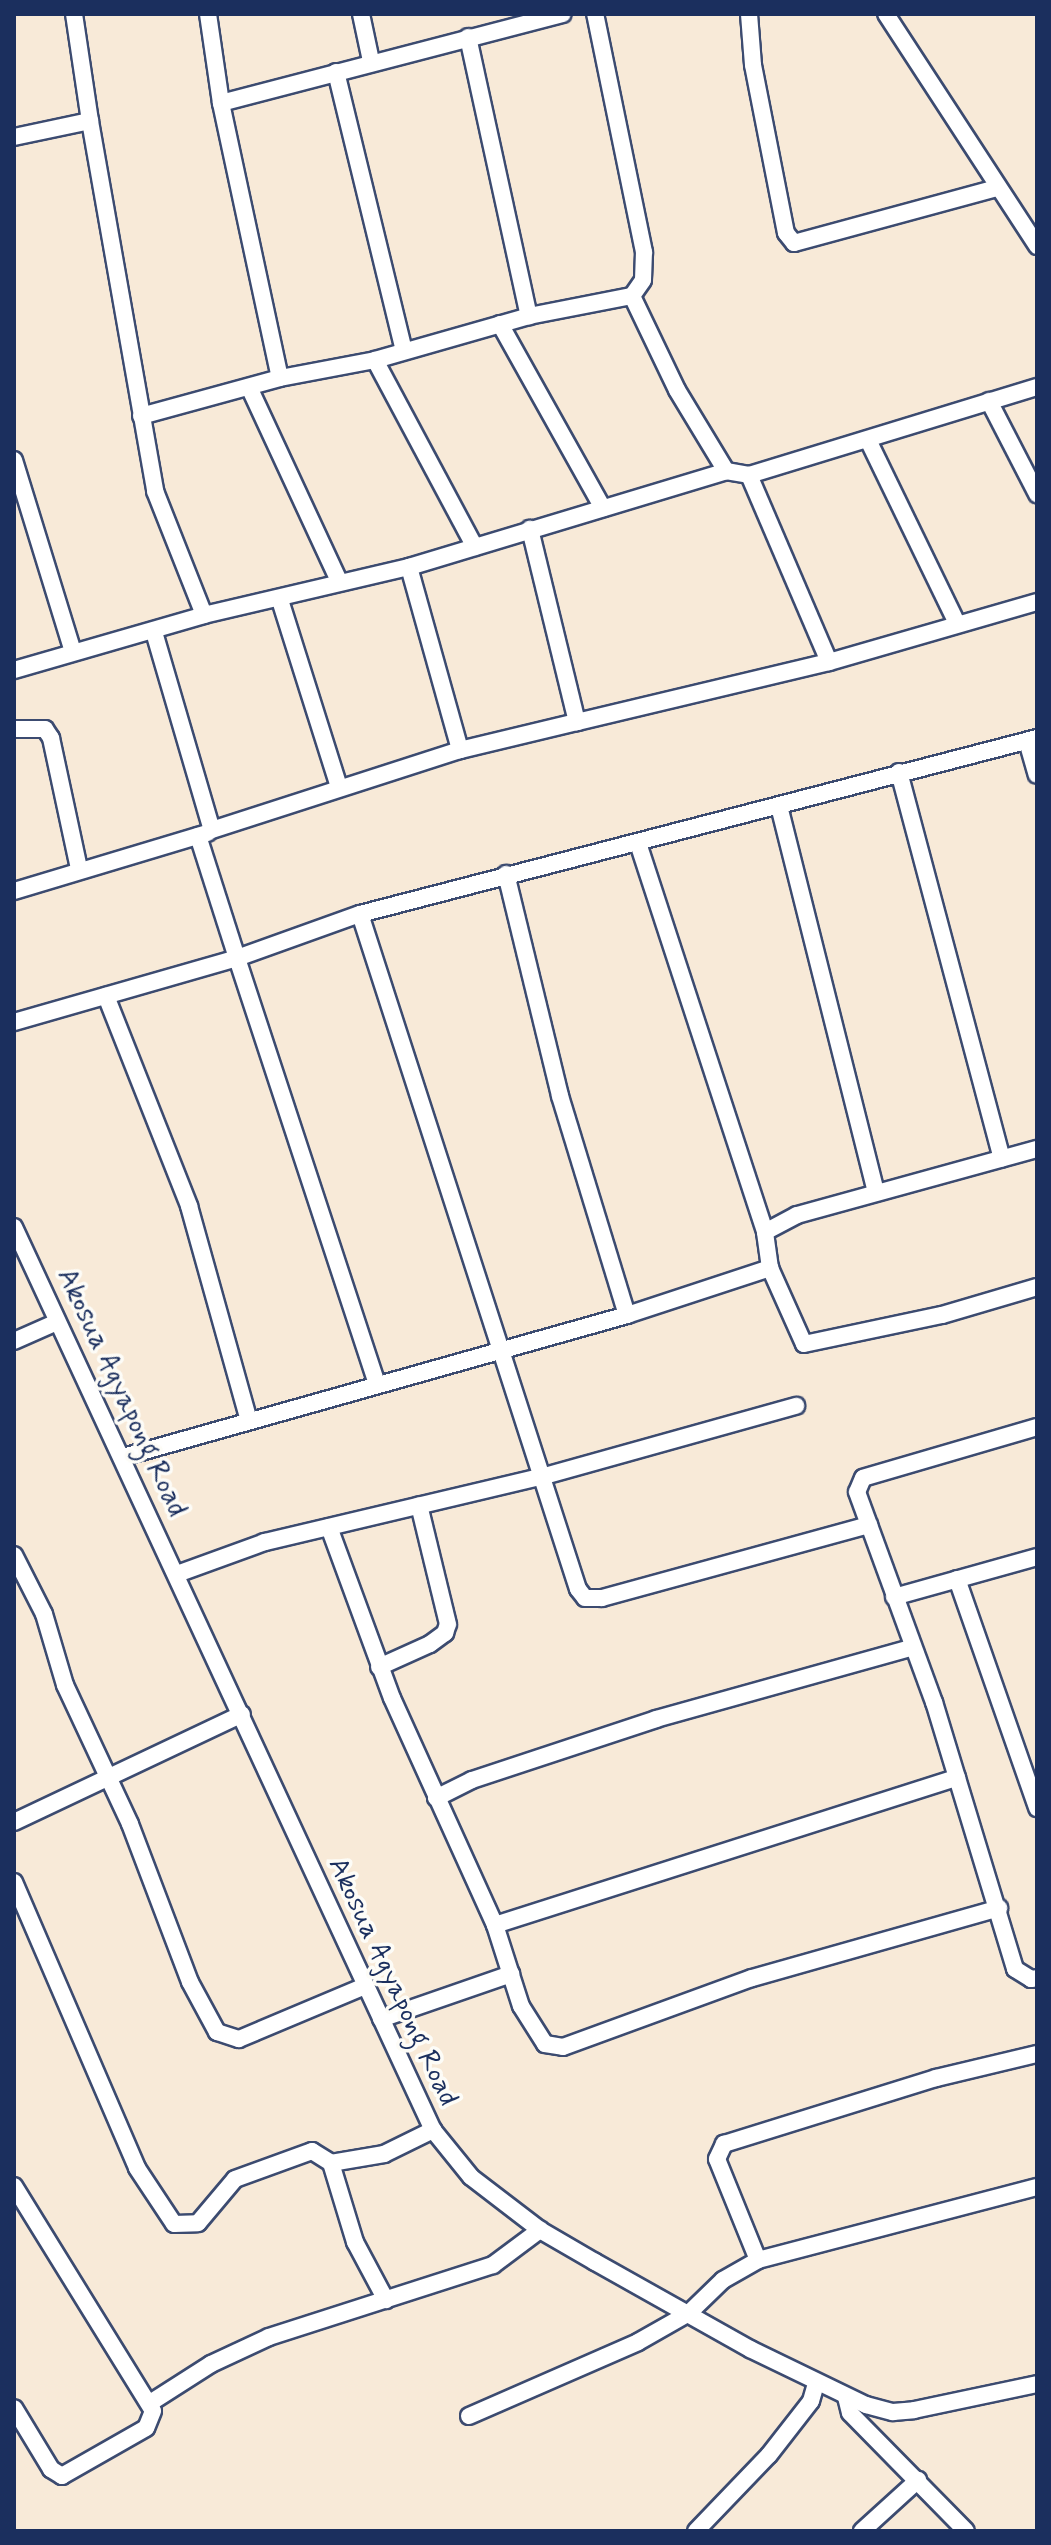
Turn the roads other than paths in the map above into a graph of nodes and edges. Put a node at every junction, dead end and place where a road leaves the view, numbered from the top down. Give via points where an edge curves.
1 (74, 14) edge
2 (208, 14) edge
3 (361, 14) edge
4 (563, 14) edge
5 (595, 14) edge
6 (749, 14) edge
7 (886, 14) edge
8 (499, 21) edge
9 (468, 37) junction
10 (371, 61) junction
11 (336, 72) junction
12 (221, 103) junction
13 (90, 121) junction
14 (14, 137) edge
15 (997, 188) junction
16 (1037, 246) edge
17 (632, 296) junction
18 (529, 316) junction
19 (500, 324) junction
20 (404, 350) junction
21 (375, 360) junction
22 (280, 378) junction
23 (249, 387) junction
24 (1037, 387) edge
25 (989, 401) junction
26 (141, 416) junction
27 (868, 440) junction
28 (14, 460) edge
29 (726, 471) junction
30 (749, 475) junction
31 (1037, 494) edge
32 (603, 508) junction
33 (530, 529) junction
34 (475, 547) junction
35 (409, 567) junction
36 (339, 581) junction
37 (280, 600) junction
38 (1037, 602) edge
39 (204, 615) junction
40 (957, 623) junction
41 (154, 632) junction
42 (73, 652) junction
43 (829, 662) junction
44 (14, 670) edge
45 (577, 722) junction
46 (14, 729) edge
47 (1032, 740) edge
48 (460, 750) junction
49 (899, 772) junction
50 (1037, 775) edge
51 (339, 787) junction
52 (779, 806) junction
53 (205, 833) junction
54 (639, 846) junction
55 (79, 869) junction
56 (506, 874) junction
57 (14, 891) edge
58 (360, 914) junction
59 (237, 958) junction
60 (106, 996) junction
61 (14, 1022) edge
62 (1037, 1149) edge
63 (1002, 1159) junction
64 (876, 1191) junction
65 (14, 1227) edge
66 (765, 1232) junction
67 (770, 1268) junction
68 (1037, 1287) edge
69 (627, 1315) junction
70 (57, 1322) junction
71 (14, 1341) edge
72 (496, 1349) junction
73 (377, 1384) junction
74 (796, 1406) dead end
75 (249, 1421) junction
76 (1037, 1427) edge
77 (123, 1457) junction
78 (541, 1477) junction
79 (419, 1505) junction
80 (869, 1525) junction
81 (329, 1527) junction
82 (14, 1555) edge
83 (1037, 1557) edge
84 (177, 1574) junction
85 (957, 1579) junction
86 (894, 1597) junction
87 (911, 1648) junction
88 (379, 1667) junction
89 (242, 1714) junction
90 (957, 1778) junction
91 (108, 1779) junction
92 (436, 1798) junction
93 (1037, 1808) edge
94 (14, 1822) edge
95 (14, 1882) edge
96 (999, 1908) junction
97 (495, 1925) junction
98 (511, 1974) junction
99 (1037, 1978) edge
100 (365, 1986) junction
101 (381, 2019) junction
102 (1037, 2054) edge
103 (433, 2130) junction
104 (331, 2163) junction
105 (14, 2186) edge
106 (1037, 2187) edge
107 (540, 2230) junction
108 (758, 2260) junction
109 (386, 2300) junction
110 (689, 2313) junction
111 (816, 2383) junction
112 (1037, 2384) edge
113 (846, 2397) junction
114 (150, 2403) junction
115 (14, 2408) edge
116 (469, 2416) dead end
117 (918, 2480) junction
118 (696, 2531) edge
119 (862, 2531) edge
120 (966, 2531) edge

1 - 13 street
2 - 12 street
3 - 10 street
4 - 8 street
5 - 17 street via 644,252 643,280
6 - 15 street via 756,80 786,233 794,243
7 - 15 street
8 - 9 street
9 - 10 street
9 - 18 street
10 - 11 street
11 - 12 street
11 - 20 street
12 - 22 street
13 - 14 street
13 - 26 street
15 - 16 street
17 - 18 street
17 - 29 street via 677,390
18 - 19 street
19 - 20 street
19 - 32 street
20 - 21 street
21 - 22 street
21 - 34 street
22 - 23 street
23 - 26 street
23 - 36 street
24 - 25 street
25 - 27 street
25 - 31 street
26 - 39 street via 155,491
27 - 30 street
27 - 40 street
28 - 42 street
29 - 30 street
29 - 32 street
30 - 43 street
32 - 33 street
33 - 34 street
33 - 45 street
34 - 35 street
35 - 36 street
35 - 48 street
36 - 37 street
37 - 39 street
37 - 51 street
38 - 40 street
39 - 41 street
40 - 43 street
41 - 42 street
41 - 53 street
42 - 44 street
43 - 45 street
45 - 48 street
46 - 55 street via 45,729 51,738
47 - 49 street
47 - 50 street
48 - 51 street
49 - 52 street
49 - 63 street
51 - 53 street
52 - 54 street
52 - 64 street
53 - 55 street
53 - 59 street
54 - 56 street
54 - 66 street
55 - 57 street
56 - 58 street
56 - 69 street via 560,1096
58 - 59 street
58 - 72 street
59 - 60 street
59 - 73 street
60 - 61 street
60 - 75 street via 189,1206
62 - 63 street
63 - 64 street
64 - 66 street via 797,1215
65 - 70 street, Akosua Agyapong Road
66 - 67 street
67 - 68 street via 799,1340 809,1345
67 - 69 street
69 - 72 street
70 - 71 street
70 - 77 street, Akosua Agyapong Road
72 - 73 street
72 - 78 street
73 - 75 street
74 - 78 street
75 - 77 street
76 - 80 street via 863,1478 857,1492
77 - 84 street, Akosua Agyapong Road
78 - 79 street
78 - 80 street via 585,1598 602,1598
79 - 81 street
79 - 88 street via 448,1624 430,1644
80 - 86 street
81 - 84 street via 265,1542
81 - 88 street
82 - 91 street via 44,1614 65,1685
83 - 85 street
84 - 89 street, Akosua Agyapong Road
85 - 86 street
85 - 93 street
86 - 87 street
87 - 90 street
87 - 92 street via 656,1719 472,1780
88 - 92 street
89 - 91 street
89 - 100 street, Akosua Agyapong Road
90 - 96 street
90 - 97 street
91 - 94 street
91 - 100 street via 190,1982 217,2032 239,2039
92 - 97 street
95 - 104 street via 137,2168 174,2224 198,2223 235,2179 292,2156 312,2151
96 - 98 street via 752,1978 563,2047 545,2044 534,2030
96 - 99 street via 1015,1969
97 - 98 street
98 - 101 street
100 - 101 street, Akosua Agyapong Road
101 - 103 street, Akosua Agyapong Road
102 - 108 street via 936,2078 724,2144 717,2159
103 - 104 street via 384,2154
103 - 107 street, Akosua Agyapong Road via 471,2177
104 - 109 street via 355,2242
105 - 114 street
106 - 108 street
107 - 109 street via 493,2265
107 - 110 street, Akosua Agyapong Road
108 - 110 street via 723,2280
109 - 114 street via 269,2337 211,2364
110 - 111 street, Akosua Agyapong Road
110 - 116 street via 638,2342
111 - 113 street, Akosua Agyapong Road
111 - 118 street via 811,2401 769,2455
112 - 113 street, Akosua Agyapong Road via 893,2412
113 - 117 street via 850,2413
114 - 115 street via 153,2420 146,2428 62,2476 51,2469
117 - 119 street
117 - 120 street

